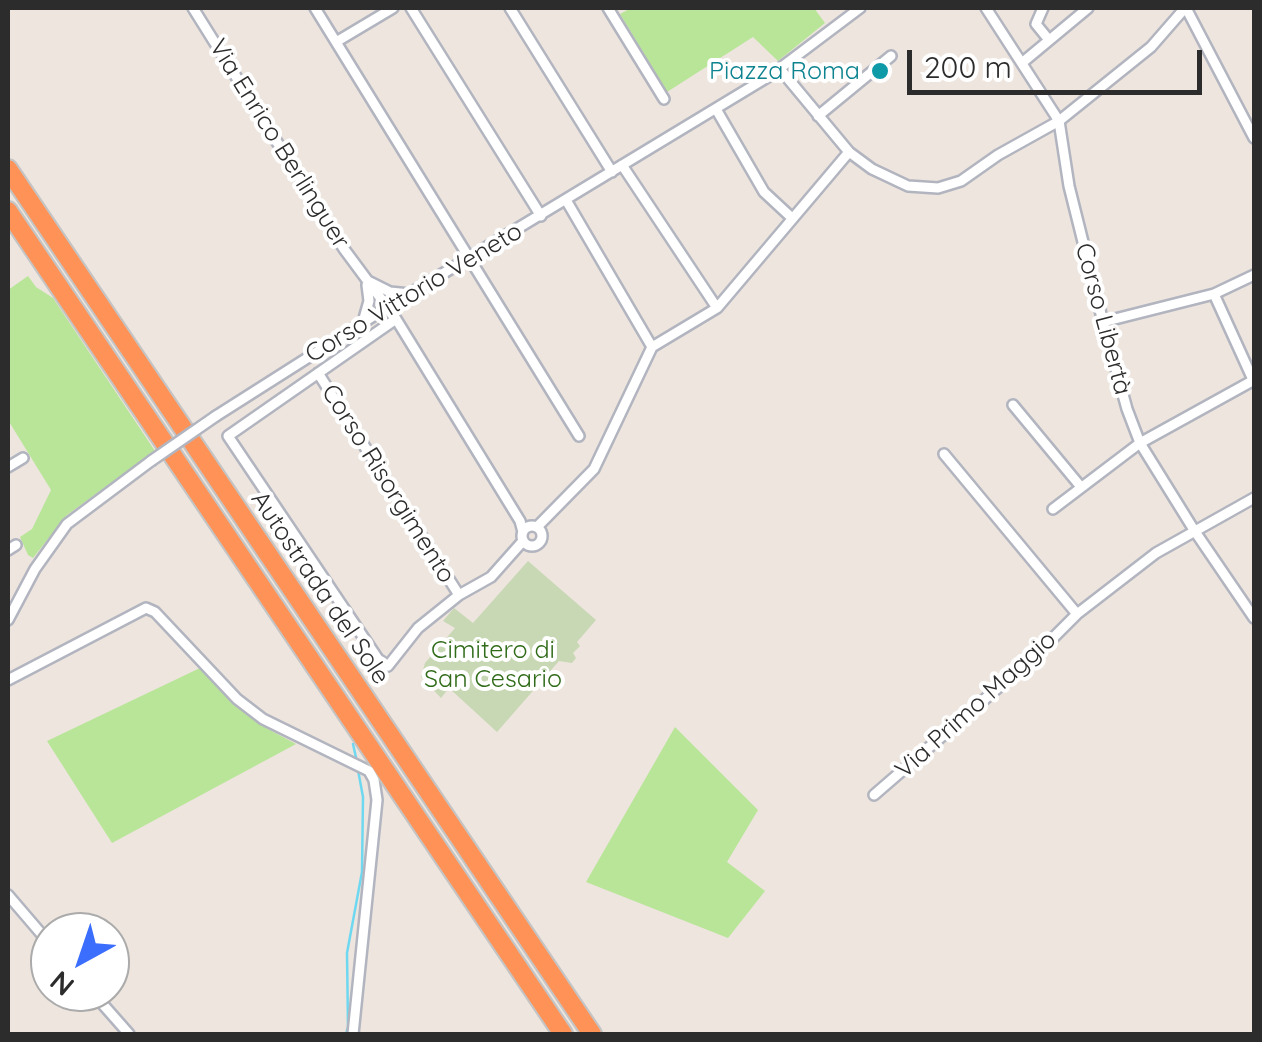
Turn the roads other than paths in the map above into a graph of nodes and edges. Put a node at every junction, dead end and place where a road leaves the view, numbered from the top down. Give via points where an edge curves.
1 (193, 8) edge
2 (315, 8) edge
3 (393, 8) edge
4 (411, 8) edge
5 (510, 8) edge
6 (608, 8) edge
7 (860, 8) edge
8 (986, 8) edge
9 (1043, 8) edge
10 (1088, 8) edge
11 (1185, 8) edge
12 (1049, 40) junction
13 (336, 42) junction
14 (892, 56) dead end
15 (1023, 62) junction
16 (780, 69) junction
17 (664, 99) dead end
18 (716, 109) junction
19 (818, 116) junction
20 (1059, 121) junction
21 (1254, 138) edge
22 (849, 152) junction
23 (622, 165) junction
24 (8, 170) edge
25 (612, 172) junction
26 (566, 200) junction
27 (8, 211) edge
28 (541, 216) junction
29 (792, 218) dead end
30 (470, 258) junction
31 (1254, 275) edge
32 (366, 280) junction
33 (410, 294) junction
34 (1214, 294) junction
35 (386, 308) junction
36 (717, 308) junction
37 (396, 320) junction
38 (363, 322) junction
39 (1103, 322) junction
40 (652, 347) junction
41 (318, 373) junction
42 (1254, 380) edge
43 (1013, 405) dead end
44 (578, 436) dead end
45 (1140, 443) junction
46 (944, 454) dead end
47 (23, 458) dead end
48 (8, 467) edge
49 (1081, 486) junction
50 (1254, 498) edge
51 (1053, 509) dead end
52 (537, 527) junction
53 (1194, 530) junction
54 (523, 536) junction
55 (459, 595) junction
56 (1077, 614) junction
57 (1254, 618) edge
58 (8, 620) edge
59 (8, 680) edge
60 (874, 795) dead end
61 (8, 895) edge
62 (30, 921) edge
63 (110, 1012) edge
64 (129, 1034) edge
65 (353, 1034) edge
66 (562, 1034) edge
67 (592, 1034) edge

1 - 32 street, Via Enrico Berlinguer
2 - 13 street
3 - 13 street
4 - 28 street
5 - 25 street
6 - 17 street
7 - 16 street, Corso Vittorio Veneto
8 - 15 street, Corso Libertà
9 - 12 street via 1036,24
10 - 12 street
11 - 20 street via 1151,48
11 - 21 street
12 - 15 street
13 - 30 street
14 - 19 street
15 - 20 street, Corso Libertà
16 - 18 street, Corso Vittorio Veneto
16 - 19 street
18 - 23 street, Corso Vittorio Veneto
18 - 29 street via 764,192
19 - 22 street
20 - 22 street via 961,181 938,188 908,186
20 - 39 street, Corso Libertà
22 - 36 street
23 - 25 street, Corso Vittorio Veneto
23 - 36 street
24 - 67 highway, Autostrada del Sole
25 - 26 street, Corso Vittorio Veneto
26 - 28 street, Corso Vittorio Veneto
26 - 40 street
27 - 66 highway, Autostrada del Sole
28 - 30 street, Corso Vittorio Veneto
30 - 33 street, Corso Vittorio Veneto
30 - 44 street
31 - 34 street
32 - 33 street
32 - 35 street, Via Enrico Berlinguer
32 - 38 street
33 - 35 street, Corso Vittorio Veneto
34 - 39 street
34 - 42 street
35 - 37 street, Via Enrico Berlinguer
35 - 38 street, Corso Vittorio Veneto
36 - 40 street
37 - 41 street
37 - 54 street, Via Enrico Berlinguer via 520,521
38 - 58 street, Corso Vittorio Veneto, bridge via 216,416 67,524
39 - 45 street, Corso Libertà
40 - 52 street via 594,468
41 - 55 street, Corso Risorgimento
41 - 55 street via 228,436 388,666 418,628
42 - 45 street
43 - 49 street
45 - 49 street
45 - 53 street, Corso Libertà
46 - 56 street, Via Primo Maggio
47 - 48 street
49 - 51 street
50 - 53 street, Via Primo Maggio
52 - 54 street
52 - 54 street via 540,543 530,546
53 - 56 street, Via Primo Maggio
53 - 57 street, Corso Libertà
54 - 55 street via 492,577
56 - 60 street, Via Primo Maggio
59 - 65 street via 146,608 263,719 364,766 377,800
61 - 62 street
63 - 64 street

